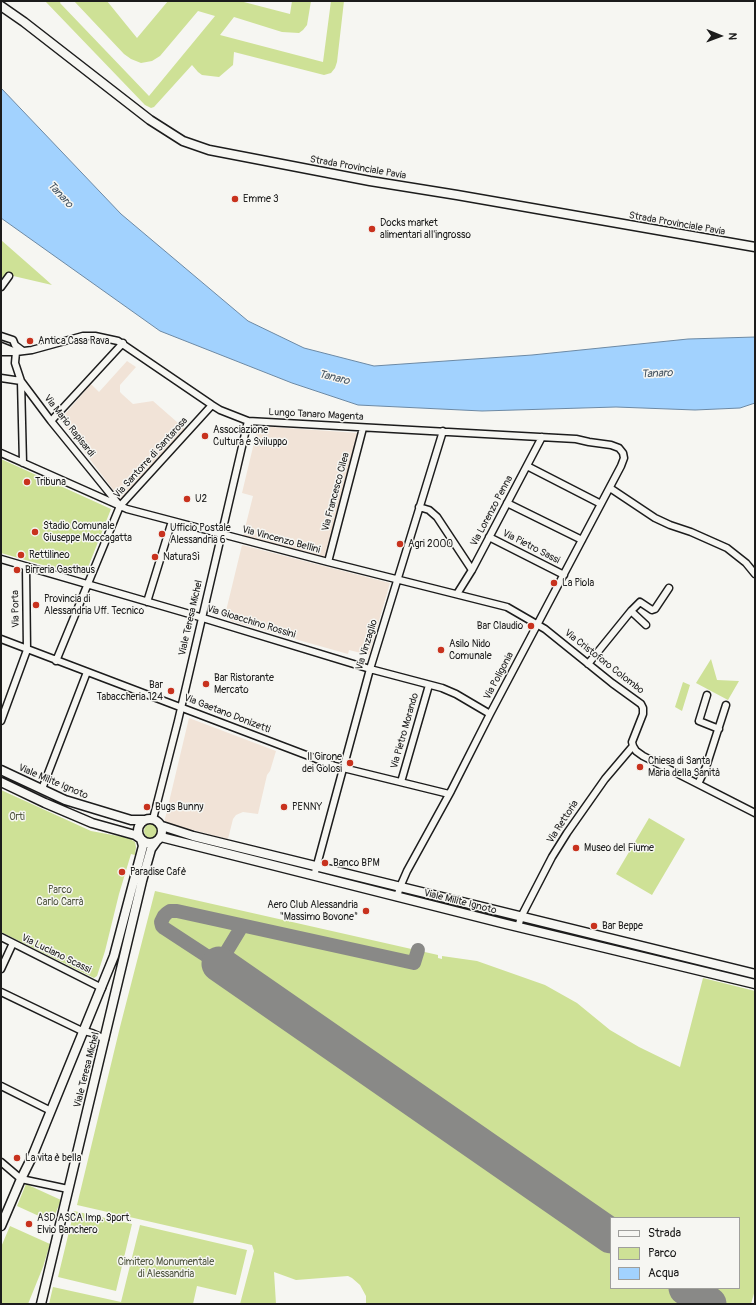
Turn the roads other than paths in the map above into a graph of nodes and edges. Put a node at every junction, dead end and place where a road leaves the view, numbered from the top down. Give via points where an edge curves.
1 (1, 6) edge
2 (755, 247) edge
3 (9, 276) dead end
4 (1, 287) edge
5 (1, 336) edge
6 (123, 344) junction
7 (1, 346) edge
8 (23, 351) junction
9 (1, 352) edge
10 (16, 352) junction
11 (1, 378) edge
12 (21, 381) junction
13 (212, 405) junction
14 (52, 421) junction
15 (248, 421) junction
16 (363, 428) junction
17 (443, 431) junction
18 (542, 437) junction
19 (1, 453) edge
20 (23, 463) junction
21 (527, 466) junction
22 (621, 466) joint
23 (610, 488) junction
24 (507, 503) junction
25 (601, 504) junction
26 (120, 506) junction
27 (419, 507) junction
28 (172, 521) junction
29 (222, 534) junction
30 (489, 537) junction
31 (582, 540) junction
32 (1, 559) edge
33 (328, 562) junction
34 (26, 567) junction
35 (472, 570) junction
36 (755, 574) edge
37 (564, 575) junction
38 (397, 579) junction
39 (87, 584) junction
40 (669, 588) dead end
41 (457, 594) junction
42 (147, 602) junction
43 (631, 611) junction
44 (202, 618) junction
45 (538, 624) junction
46 (646, 624) dead end
47 (1, 639) edge
48 (27, 650) junction
49 (56, 661) junction
50 (588, 664) junction
51 (370, 669) junction
52 (87, 672) junction
53 (429, 685) junction
54 (707, 695) dead end
55 (726, 705) dead end
56 (180, 707) junction
57 (490, 714) junction
58 (1, 721) edge
59 (719, 729) junction
60 (633, 746) junction
61 (343, 768) junction
62 (1, 770) edge
63 (1, 782) edge
64 (401, 782) junction
65 (698, 784) junction
66 (42, 789) junction
67 (450, 794) junction
68 (755, 813) edge
69 (149, 820) junction
70 (162, 826) junction
71 (141, 839) junction
72 (158, 840) junction
73 (317, 866) junction
74 (314, 876) junction
75 (400, 887) junction
76 (397, 897) junction
77 (521, 917) junction
78 (518, 927) junction
79 (1, 938) edge
80 (13, 943) junction
81 (1, 969) edge
82 (755, 974) edge
83 (755, 984) edge
84 (102, 988) junction
85 (1, 992) edge
86 (84, 1031) junction
87 (105, 1039) junction
88 (1, 1086) edge
89 (51, 1111) junction
90 (1, 1162) edge
91 (21, 1179) junction
92 (68, 1189) junction
93 (1, 1226) edge
94 (41, 1304) edge

1 - 2 main road, Strada Provinciale Pavia via 150,120 183,141 209,150 370,181
3 - 4 street
5 - 8 street via 13,340
6 - 8 street, Lungo Tanaro Magenta via 95,336 84,336
6 - 13 street, Lungo Tanaro Magenta
6 - 14 street
7 - 10 street, Lungo Tanaro Magenta
8 - 10 street, Lungo Tanaro Magenta
9 - 10 street, Lungo Tanaro Magenta
10 - 12 street, Via Mario Rapisardi via 15,363
11 - 12 street
12 - 14 street, Via Mario Rapisardi
12 - 20 street
13 - 15 street, Lungo Tanaro Magenta
13 - 26 street, Via Santorre di Santarosa
14 - 26 street, Via Mario Rapisardi
15 - 16 street, Lungo Tanaro Magenta
15 - 29 street, Viale Teresa Michel
16 - 17 street, Lungo Tanaro Magenta
16 - 33 street, Via Francesco Cilea
17 - 18 street, Lungo Tanaro Magenta
17 - 27 street, Via Vinzaglio
18 - 21 street, Via Lorenzo Penna
18 - 22 street, Lungo Tanaro Magenta via 611,445 623,452
19 - 20 street, Via Vincenzo Bellini
20 - 26 street, Via Vincenzo Bellini
21 - 24 street, Via Lorenzo Penna
21 - 25 street
22 - 23 street, Via Poligonia
23 - 25 street, Via Poligonia
23 - 36 street via 654,518 727,548
24 - 30 street, Via Lorenzo Penna
24 - 31 street
25 - 31 street, Via Poligonia
26 - 28 street, Via Vincenzo Bellini
26 - 39 street, Via Santorre di Santarosa
27 - 35 street via 429,510 437,517
27 - 38 street, Via Vinzaglio
28 - 29 street, Via Vincenzo Bellini
28 - 42 street
29 - 33 street, Via Vincenzo Bellini
29 - 44 street, Viale Teresa Michel
30 - 35 street, Via Lorenzo Penna
30 - 37 street, Via Pietro Sassi
31 - 37 street, Via Poligonia
32 - 34 street, Via Gioacchino Rossini
33 - 38 street, Via Vincenzo Bellini
34 - 39 street, Via Gioacchino Rossini
34 - 48 street, Via Porta
35 - 41 street, Via Lorenzo Penna
37 - 45 street, Via Poligonia
38 - 41 street, Via Vincenzo Bellini
38 - 51 street, Via Vinzaglio
39 - 42 street, Via Gioacchino Rossini
39 - 49 street, Via Santorre di Santarosa
40 - 43 street via 655,609 652,610 640,602
41 - 45 street, Via Vincenzo Bellini via 505,606
42 - 44 street, Via Gioacchino Rossini
43 - 46 street
43 - 50 street
44 - 51 street, Via Gioacchino Rossini
44 - 56 street, Viale Teresa Michel
45 - 50 street, Via Cristoforo Colombo
45 - 57 street, Via Poligonia
47 - 48 street, Via Gaetano Donizetti
48 - 49 street, Via Gaetano Donizetti
48 - 58 street
49 - 52 street, Via Gaetano Donizetti
50 - 60 street, Via Cristoforo Colombo via 641,704 643,714 632,742
51 - 53 street, Via Gioacchino Rossini
51 - 61 street, Via Vinzaglio
52 - 56 street, Via Gaetano Donizetti
52 - 66 street
53 - 57 street, Via Gioacchino Rossini via 456,694
53 - 64 street, Via Pietro Morando
54 - 59 street via 699,721
55 - 59 street
56 - 61 street, Via Gaetano Donizetti
56 - 69 street, Viale Teresa Michel
57 - 67 street, Via Poligonia
59 - 65 street
60 - 65 street via 643,756
60 - 77 street, Via Rettoria via 605,779 567,833
61 - 64 street, Via Gaetano Donizetti
61 - 73 street, Via Vinzaglio
62 - 66 main road, Viale Milite Ignoto
63 - 71 main road, Viale Milite Ignoto via 92,823 128,832
64 - 67 street, Via Gaetano Donizetti
65 - 68 street
66 - 69 main road, Viale Milite Ignoto via 95,810 131,820
67 - 75 street, Via Poligonia
69 - 70 main road
69 - 71 main road via 141,823 138,829
70 - 72 main road via 163,832
70 - 73 main road, Viale Milite Ignoto
71 - 72 main road via 147,843
71 - 84 main road, Viale Teresa Michel via 143,847 114,956
72 - 74 main road, Viale Milite Ignoto
72 - 87 main road, Viale Teresa Michel via 151,849 142,881
73 - 74 street, Via Vinzaglio
73 - 75 main road, Viale Milite Ignoto
74 - 76 main road, Viale Milite Ignoto
75 - 76 street, Via Poligonia
75 - 77 main road, Viale Milite Ignoto
76 - 78 main road, Viale Milite Ignoto
77 - 78 street, Via Rettoria
77 - 82 main road, Viale Milite Ignoto
78 - 83 main road, Viale Milite Ignoto
79 - 80 street, Via Luciano Scassi
80 - 81 street
80 - 84 street, Via Luciano Scassi
84 - 86 main road, Viale Teresa Michel
85 - 86 street
86 - 87 street
86 - 89 main road, Viale Teresa Michel
87 - 92 main road, Viale Teresa Michel
88 - 89 street
89 - 91 main road, Viale Teresa Michel
90 - 91 street
91 - 92 street
91 - 93 main road, Viale Teresa Michel
92 - 94 main road, Viale Teresa Michel

